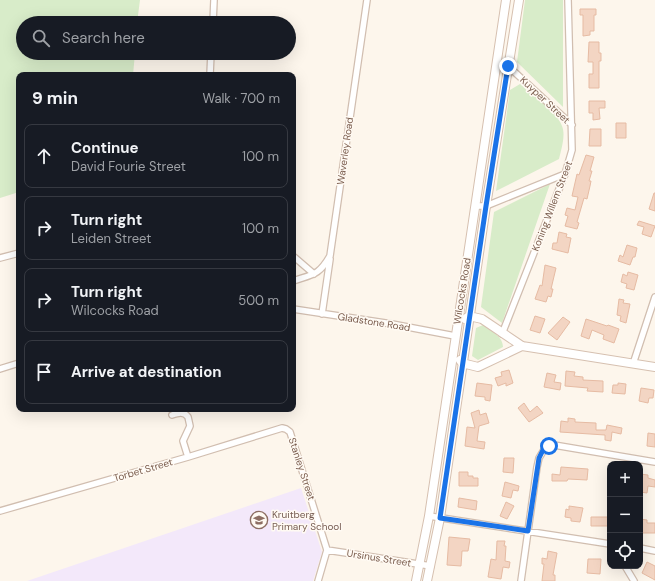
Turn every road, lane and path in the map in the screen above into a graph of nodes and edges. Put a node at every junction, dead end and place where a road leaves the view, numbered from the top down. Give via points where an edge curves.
1 (214, 0) edge
2 (367, 0) edge
3 (506, 0) edge
4 (518, 0) edge
5 (568, 0) edge
6 (213, 16) edge
7 (211, 60) edge
8 (496, 64) junction
9 (508, 66) junction
10 (210, 72) edge
11 (572, 126) junction
12 (565, 174) junction
13 (475, 206) junction
14 (486, 206) junction
15 (16, 254) edge
16 (330, 256) junction
17 (0, 258) edge
18 (296, 259) edge
19 (314, 274) junction
20 (296, 280) edge
21 (655, 297) edge
22 (296, 310) edge
23 (322, 314) junction
24 (469, 316) junction
25 (457, 326) junction
26 (502, 334) junction
27 (455, 336) junction
28 (522, 346) junction
29 (453, 352) junction
30 (462, 363) junction
31 (16, 364) edge
32 (633, 364) junction
33 (655, 367) edge
34 (0, 369) edge
35 (172, 415) dead end
36 (286, 428) joint
37 (439, 450) junction
38 (449, 450) junction
39 (188, 457) junction
40 (655, 462) edge
41 (0, 512) edge
42 (428, 516) junction
43 (440, 518) junction
44 (528, 531) junction
45 (607, 544) edge
46 (643, 549) edge
47 (327, 550) junction
48 (655, 551) edge
49 (419, 564) junction
50 (431, 566) junction
51 (626, 569) edge
52 (631, 580) edge
53 (318, 581) edge
54 (416, 581) edge
55 (427, 581) edge
56 (521, 581) edge

1 - 6 street
2 - 16 street, Waverley Road
3 - 8 street, Wilcocks Road
4 - 9 street, Wilcocks Road
5 - 11 street, Koning Willem Street
7 - 10 street
8 - 9 street
8 - 13 street, Wilcocks Road
9 - 11 street, Kuyper Street
9 - 14 street, Wilcocks Road
11 - 12 street, Koning Willem Street via 572,150
12 - 14 street
12 - 26 street, Koning Willem Street
13 - 14 street
13 - 25 street, Wilcocks Road
14 - 24 street, Wilcocks Road
15 - 17 street
16 - 19 street, Waverley Road via 323,268
16 - 23 street
18 - 19 street
19 - 20 street, Waverley Road
21 - 32 street
22 - 23 street, Gladstone Road
23 - 27 street, Gladstone Road
24 - 25 street
24 - 26 street via 482,319
24 - 30 street, Wilcocks Road
25 - 27 street, Wilcocks Road
26 - 28 street
27 - 29 street, Wilcocks Road
28 - 30 street via 478,367
28 - 32 street
29 - 30 street
29 - 37 street, Wilcocks Road
30 - 38 street, Wilcocks Road
31 - 34 street
32 - 33 street
35 - 39 street via 184,413 188,417 190,426 183,442
36 - 39 street, Torbet Street
36 - 47 street, Stanley Street via 290,432
37 - 38 street
37 - 42 street, Wilcocks Road
38 - 43 street, Wilcocks Road
39 - 41 street, Torbet Street
40 - 44 street via 554,445 544,448 537,467
42 - 43 street
42 - 49 street, Wilcocks Road
43 - 44 street
43 - 50 street, Wilcocks Road
44 - 45 street
44 - 56 street
46 - 48 street
47 - 49 street, Ursinus Street
47 - 53 street
49 - 50 street, Ursinus Street
49 - 54 street, Wilcocks Road
50 - 55 street, Wilcocks Road
51 - 52 street

